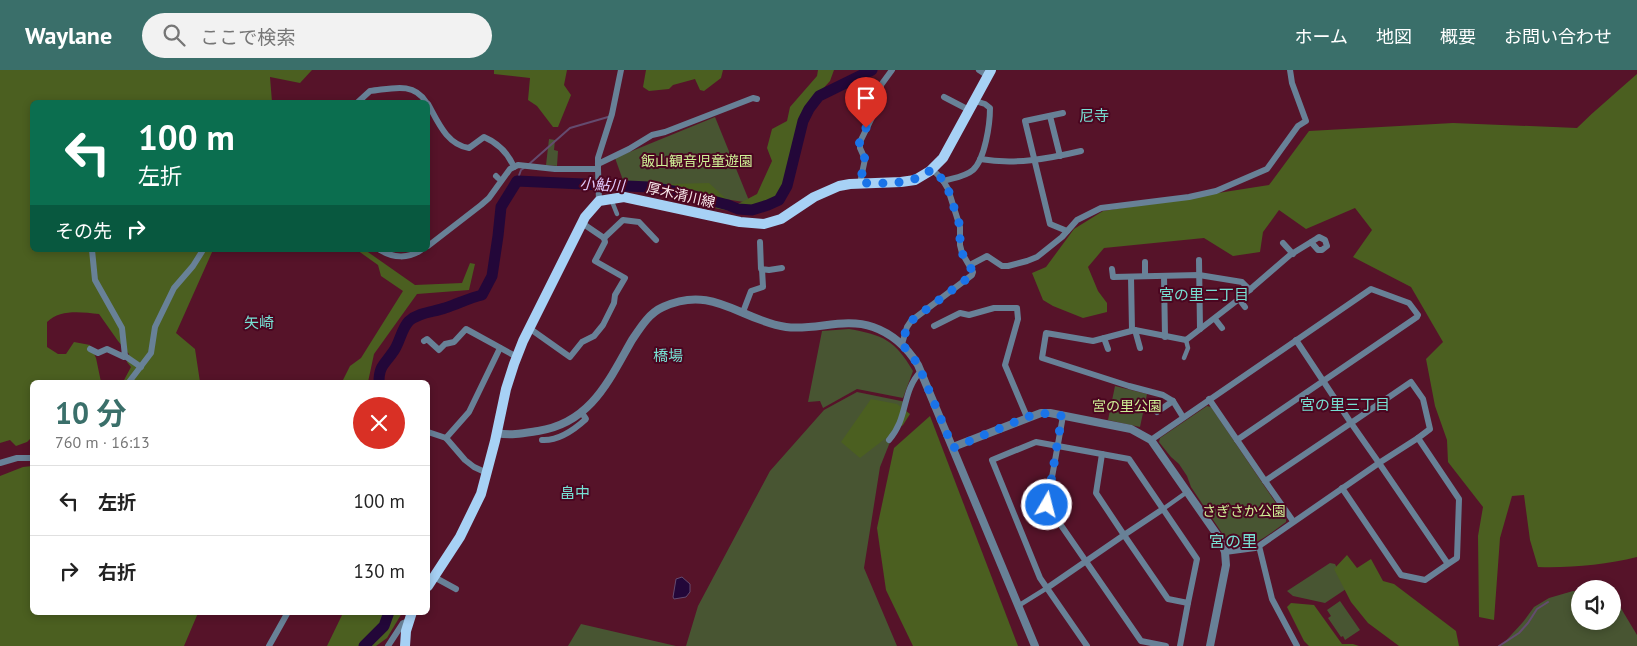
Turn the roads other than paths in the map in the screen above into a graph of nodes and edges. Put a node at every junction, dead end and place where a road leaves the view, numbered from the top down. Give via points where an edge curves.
1 (621, 70) edge
2 (892, 70) edge
3 (1290, 70) edge
4 (986, 72) edge
5 (944, 97) dead end
6 (757, 99) dead end
7 (360, 100) edge
8 (424, 100) edge
9 (975, 101) junction
10 (430, 108) edge
11 (969, 110) junction
12 (1063, 113) dead end
13 (1050, 116) junction
14 (1081, 151) dead end
15 (1060, 156) junction
16 (980, 159) junction
17 (1034, 160) junction
18 (514, 167) junction
19 (598, 168) junction
20 (932, 169) junction
21 (943, 181) junction
22 (860, 183) junction
23 (599, 197) junction
24 (611, 198) junction
25 (617, 214) dead end
26 (582, 223) junction
27 (1067, 231) junction
28 (604, 238) junction
29 (656, 240) dead end
30 (760, 242) dead end
31 (1311, 242) dead end
32 (1283, 243) dead end
33 (430, 244) edge
34 (92, 252) edge
35 (202, 252) edge
36 (384, 252) edge
37 (418, 252) edge
38 (1292, 254) junction
39 (1199, 260) dead end
40 (1145, 262) dead end
41 (970, 265) junction
42 (782, 268) dead end
43 (762, 269) junction
44 (1112, 269) dead end
45 (1199, 275) junction
46 (1145, 276) junction
47 (1164, 276) junction
48 (1131, 277) junction
49 (1265, 278) junction
50 (1271, 285) dead end
51 (1250, 290) junction
52 (1239, 300) junction
53 (1246, 307) dead end
54 (743, 312) junction
55 (1214, 319) junction
56 (934, 326) dead end
57 (529, 328) junction
58 (1222, 328) dead end
59 (1200, 329) junction
60 (1134, 330) junction
61 (1165, 336) junction
62 (1076, 338) junction
63 (1104, 338) junction
64 (426, 339) dead end
65 (1186, 340) junction
66 (1296, 340) junction
67 (902, 344) junction
68 (1075, 345) dead end
69 (500, 348) junction
70 (1140, 348) dead end
71 (90, 349) dead end
72 (1108, 349) dead end
73 (125, 356) junction
74 (517, 357) junction
75 (1184, 358) dead end
76 (141, 367) junction
77 (921, 371) junction
78 (131, 380) edge
79 (1324, 382) junction
80 (1209, 399) junction
81 (1173, 401) junction
82 (1157, 412) dead end
83 (582, 413) junction
84 (1062, 416) junction
85 (1027, 417) junction
86 (1184, 417) junction
87 (1352, 423) junction
88 (430, 433) edge
89 (497, 433) junction
90 (446, 438) junction
91 (1418, 438) junction
92 (542, 440) dead end
93 (889, 440) dead end
94 (1151, 440) junction
95 (1238, 440) junction
96 (1057, 446) junction
97 (953, 448) junction
98 (1102, 454) junction
99 (30, 458) edge
100 (1379, 463) junction
101 (0, 464) edge
102 (487, 473) junction
103 (1265, 481) junction
104 (1342, 488) junction
105 (1188, 492) junction
106 (1163, 509) junction
107 (1292, 522) junction
108 (1124, 535) junction
109 (1258, 546) junction
110 (1225, 552) junction
111 (1085, 561) junction
112 (1448, 564) junction
113 (431, 581) edge
114 (1047, 588) junction
115 (456, 589) dead end
116 (1188, 603) junction
117 (1018, 606) junction
118 (286, 615) edge
119 (410, 617) edge
120 (269, 646) edge
121 (388, 646) edge
122 (405, 646) edge
123 (1035, 646) edge
124 (1087, 646) edge
125 (1166, 646) edge
126 (1180, 646) edge
127 (1210, 646) edge
128 (1297, 646) edge

1 - 19 street
2 - 22 street via 881,85 881,99 860,142 865,159
3 - 27 street via 1306,121 1298,126 1267,169 1216,191 1101,208 1077,220
4 - 9 main road, 厚木清川線
5 - 11 street
6 - 19 street via 652,135
7 - 8 street via 370,90 405,88 415,91
9 - 11 main road, 厚木清川線
9 - 16 street via 990,108
10 - 18 street via 458,146 469,148 484,137 498,145
11 - 20 main road, 厚木清川線 via 943,158
12 - 13 street
13 - 15 street
13 - 17 street via 1025,121
14 - 15 street
15 - 17 street
16 - 17 street
16 - 21 street via 974,169
17 - 27 street via 1050,224
18 - 19 street
18 - 33 street via 485,202
19 - 23 street
20 - 21 street
20 - 22 main road, 厚木清川線 via 915,180
21 - 41 street via 960,226 962,253
22 - 24 main road, 厚木清川線 via 827,190 781,219 764,224 740,222 638,199
23 - 24 main road, 厚木清川線
23 - 26 main road
24 - 25 street
26 - 28 street
26 - 57 main road
27 - 41 street via 1037,257 1027,261 1002,266 987,256
28 - 29 street via 623,220 639,222
28 - 57 street via 595,261 625,278 603,325 594,336 582,342 570,358
30 - 43 street
31 - 38 street
32 - 38 street
34 - 73 street via 95,280 122,328
35 - 76 street via 174,288 155,326 150,353
36 - 37 street via 400,256
38 - 49 street
39 - 45 street
40 - 46 street
41 - 67 street via 972,275 911,321
42 - 43 street
43 - 54 street via 763,287 751,291
44 - 48 street via 1112,277
45 - 47 street
45 - 51 street via 1242,282
45 - 59 street
46 - 47 street
46 - 48 street
47 - 61 street
48 - 60 street
49 - 50 street
49 - 51 street
51 - 52 street
52 - 53 street
52 - 55 street
54 - 67 street via 788,327 862,324 887,333
54 - 83 street via 701,299 661,307 637,332 602,392
55 - 58 street
55 - 59 street
56 - 85 street via 960,313 969,315 994,308 1020,307 1005,365
57 - 74 main road
59 - 65 street
60 - 61 street
60 - 63 street
60 - 70 street
61 - 65 street
62 - 63 street via 1093,341
62 - 68 street
62 - 81 street via 1046,333 1042,358 1160,394
63 - 72 street
64 - 69 street via 439,350 454,342 466,329
65 - 75 street via 1188,348
66 - 79 street
66 - 79 street via 1371,289 1409,302 1418,315
66 - 80 street
67 - 77 street
69 - 74 street
69 - 90 street via 469,412
71 - 73 street via 98,353 107,349
73 - 76 street
74 - 89 main road
76 - 78 street
77 - 93 street via 909,387 900,425
77 - 97 street
79 - 87 street
79 - 95 street
80 - 86 street
80 - 95 street
81 - 82 street
81 - 86 street
83 - 89 street via 570,421 543,430
83 - 92 street via 586,419 578,426 551,440
84 - 85 street via 1041,413
84 - 94 street via 1131,429
84 - 96 street
85 - 97 street
86 - 94 street
87 - 91 street via 1411,382 1423,399 1430,428
87 - 100 street
87 - 103 street
88 - 90 street
89 - 102 main road
90 - 102 street via 465,460
91 - 100 street
91 - 112 street via 1459,499 1457,558
94 - 105 street
95 - 103 street
96 - 98 street
96 - 111 street via 1047,505
96 - 114 street via 1036,442 992,460
97 - 117 street
98 - 106 street via 1129,459
98 - 108 street via 1096,493
99 - 101 street via 17,458
100 - 104 street
100 - 112 street
102 - 113 main road via 470,518
103 - 107 street
104 - 107 street
104 - 112 street via 1401,574 1425,580
105 - 106 street
105 - 110 street via 1220,539
106 - 108 street
106 - 116 street via 1197,559
107 - 109 street
108 - 111 street
108 - 116 street via 1168,599
109 - 110 street
109 - 128 street via 1272,599
110 - 127 street via 1226,566
111 - 114 street
111 - 125 street via 1141,641
113 - 115 street
114 - 117 street
114 - 124 street
116 - 126 street
117 - 123 street
118 - 120 street
119 - 121 street
119 - 122 main road

